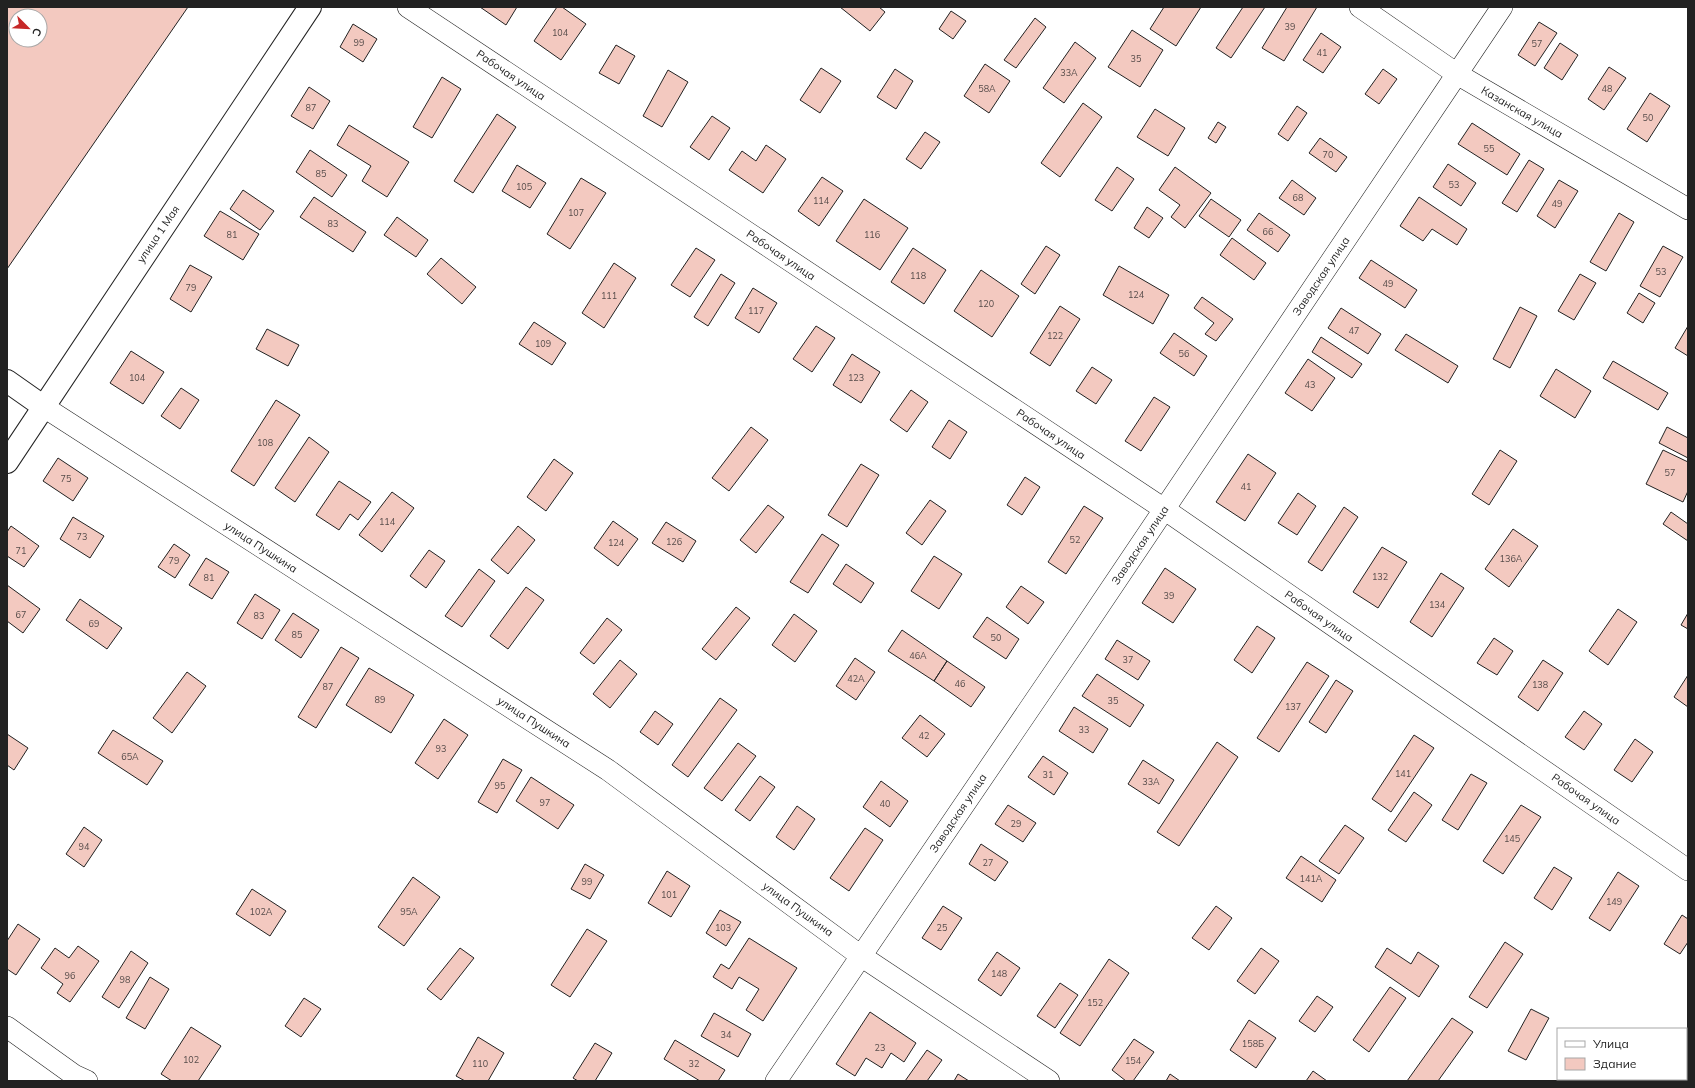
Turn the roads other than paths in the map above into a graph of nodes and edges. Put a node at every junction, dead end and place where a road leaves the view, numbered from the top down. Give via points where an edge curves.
1 (310, 7) edge
2 (408, 7) edge
3 (1360, 7) edge
4 (1502, 7) edge
5 (1457, 74) junction
6 (1688, 209) edge
7 (7, 381) edge
8 (44, 407) junction
9 (7, 462) edge
10 (1164, 509) junction
11 (1688, 870) edge
12 (862, 956) junction
13 (7, 1027) edge
14 (87, 1081) edge
15 (776, 1081) edge
16 (1049, 1081) edge

1 - 8 main road, улица 1 Мая
2 - 10 street, Рабочая улица
3 - 5 street, Казанская улица
4 - 5 street, Заводская улица
5 - 6 street, Казанская улица
5 - 10 street, Заводская улица
7 - 8 main road, улица Пушкина
8 - 9 main road, улица 1 Мая
8 - 12 street, улица Пушкина via 608,770
10 - 11 street, Рабочая улица
10 - 12 street, Заводская улица
12 - 15 street, Заводская улица
12 - 16 street, улица Пушкина
13 - 14 street via 74,1076

